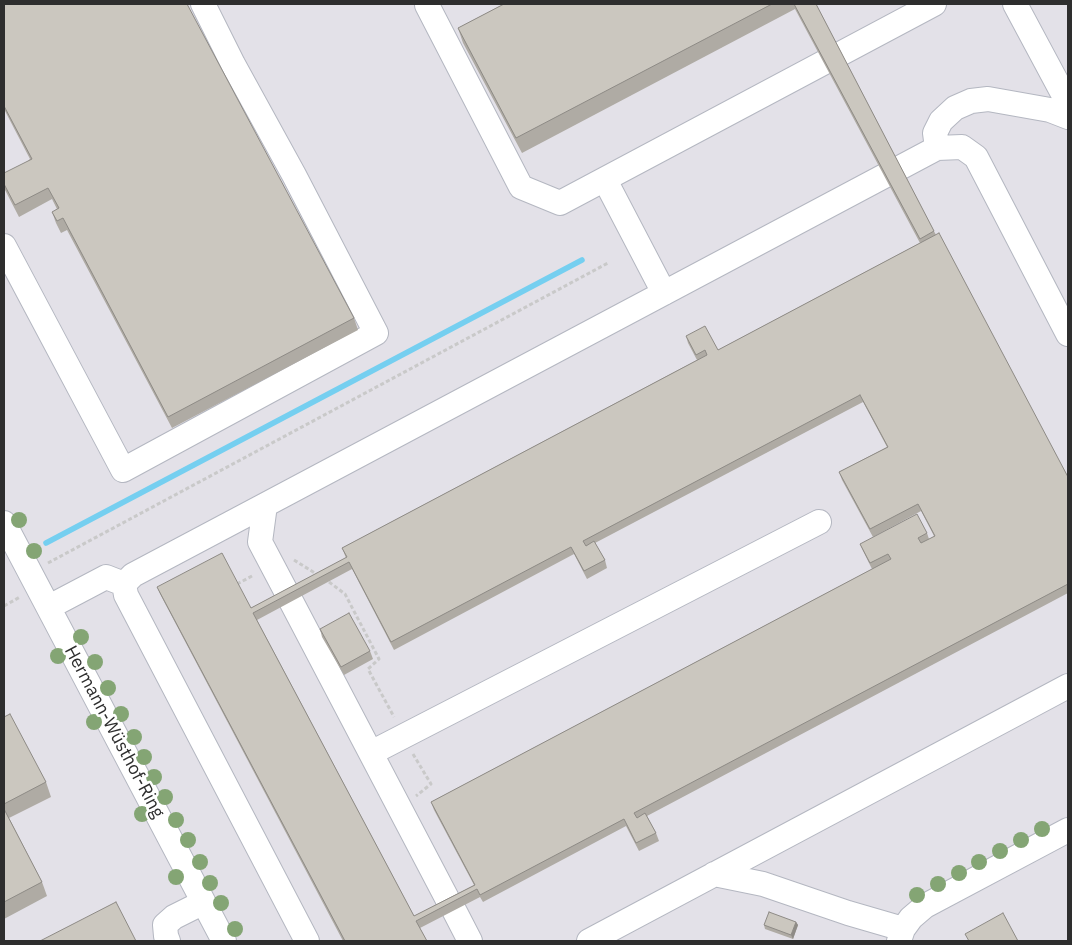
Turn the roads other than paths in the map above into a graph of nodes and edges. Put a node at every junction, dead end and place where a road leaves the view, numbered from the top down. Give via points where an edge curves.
1 (203, 4) edge
2 (428, 4) edge
3 (934, 4) edge
4 (1015, 4) edge
5 (1068, 103) edge
6 (1068, 117) edge
7 (937, 148) junction
8 (605, 180) junction
9 (4, 246) edge
10 (664, 293) junction
11 (1068, 334) edge
12 (265, 504) junction
13 (819, 522) dead end
14 (4, 523) edge
15 (124, 584) junction
16 (49, 607) junction
17 (1068, 686) edge
18 (371, 754) junction
19 (1068, 830) edge
20 (714, 874) junction
21 (202, 903) junction
22 (901, 935) edge
23 (168, 941) edge
24 (224, 941) edge
25 (307, 941) edge
26 (470, 941) edge
27 (589, 941) edge

1 - 9 street via 376,333 123,470
2 - 8 street via 521,187 560,203
3 - 8 street
4 - 5 street
6 - 7 street via 1050,110 988,100 971,101 955,108 941,121 935,133
7 - 10 street
7 - 11 street via 962,147 976,157
8 - 10 street
10 - 12 street
12 - 15 street via 133,575
12 - 18 street via 260,542
13 - 18 street
14 - 16 street, Hermann-Wüsthof-Ring
15 - 16 street via 106,576
15 - 25 street via 126,596
16 - 21 street, Hermann-Wüsthof-Ring
17 - 20 street
18 - 26 street
19 - 22 street via 925,906 911,918
20 - 22 street via 763,884
20 - 27 street
21 - 23 street via 165,925
21 - 24 street, Hermann-Wüsthof-Ring

